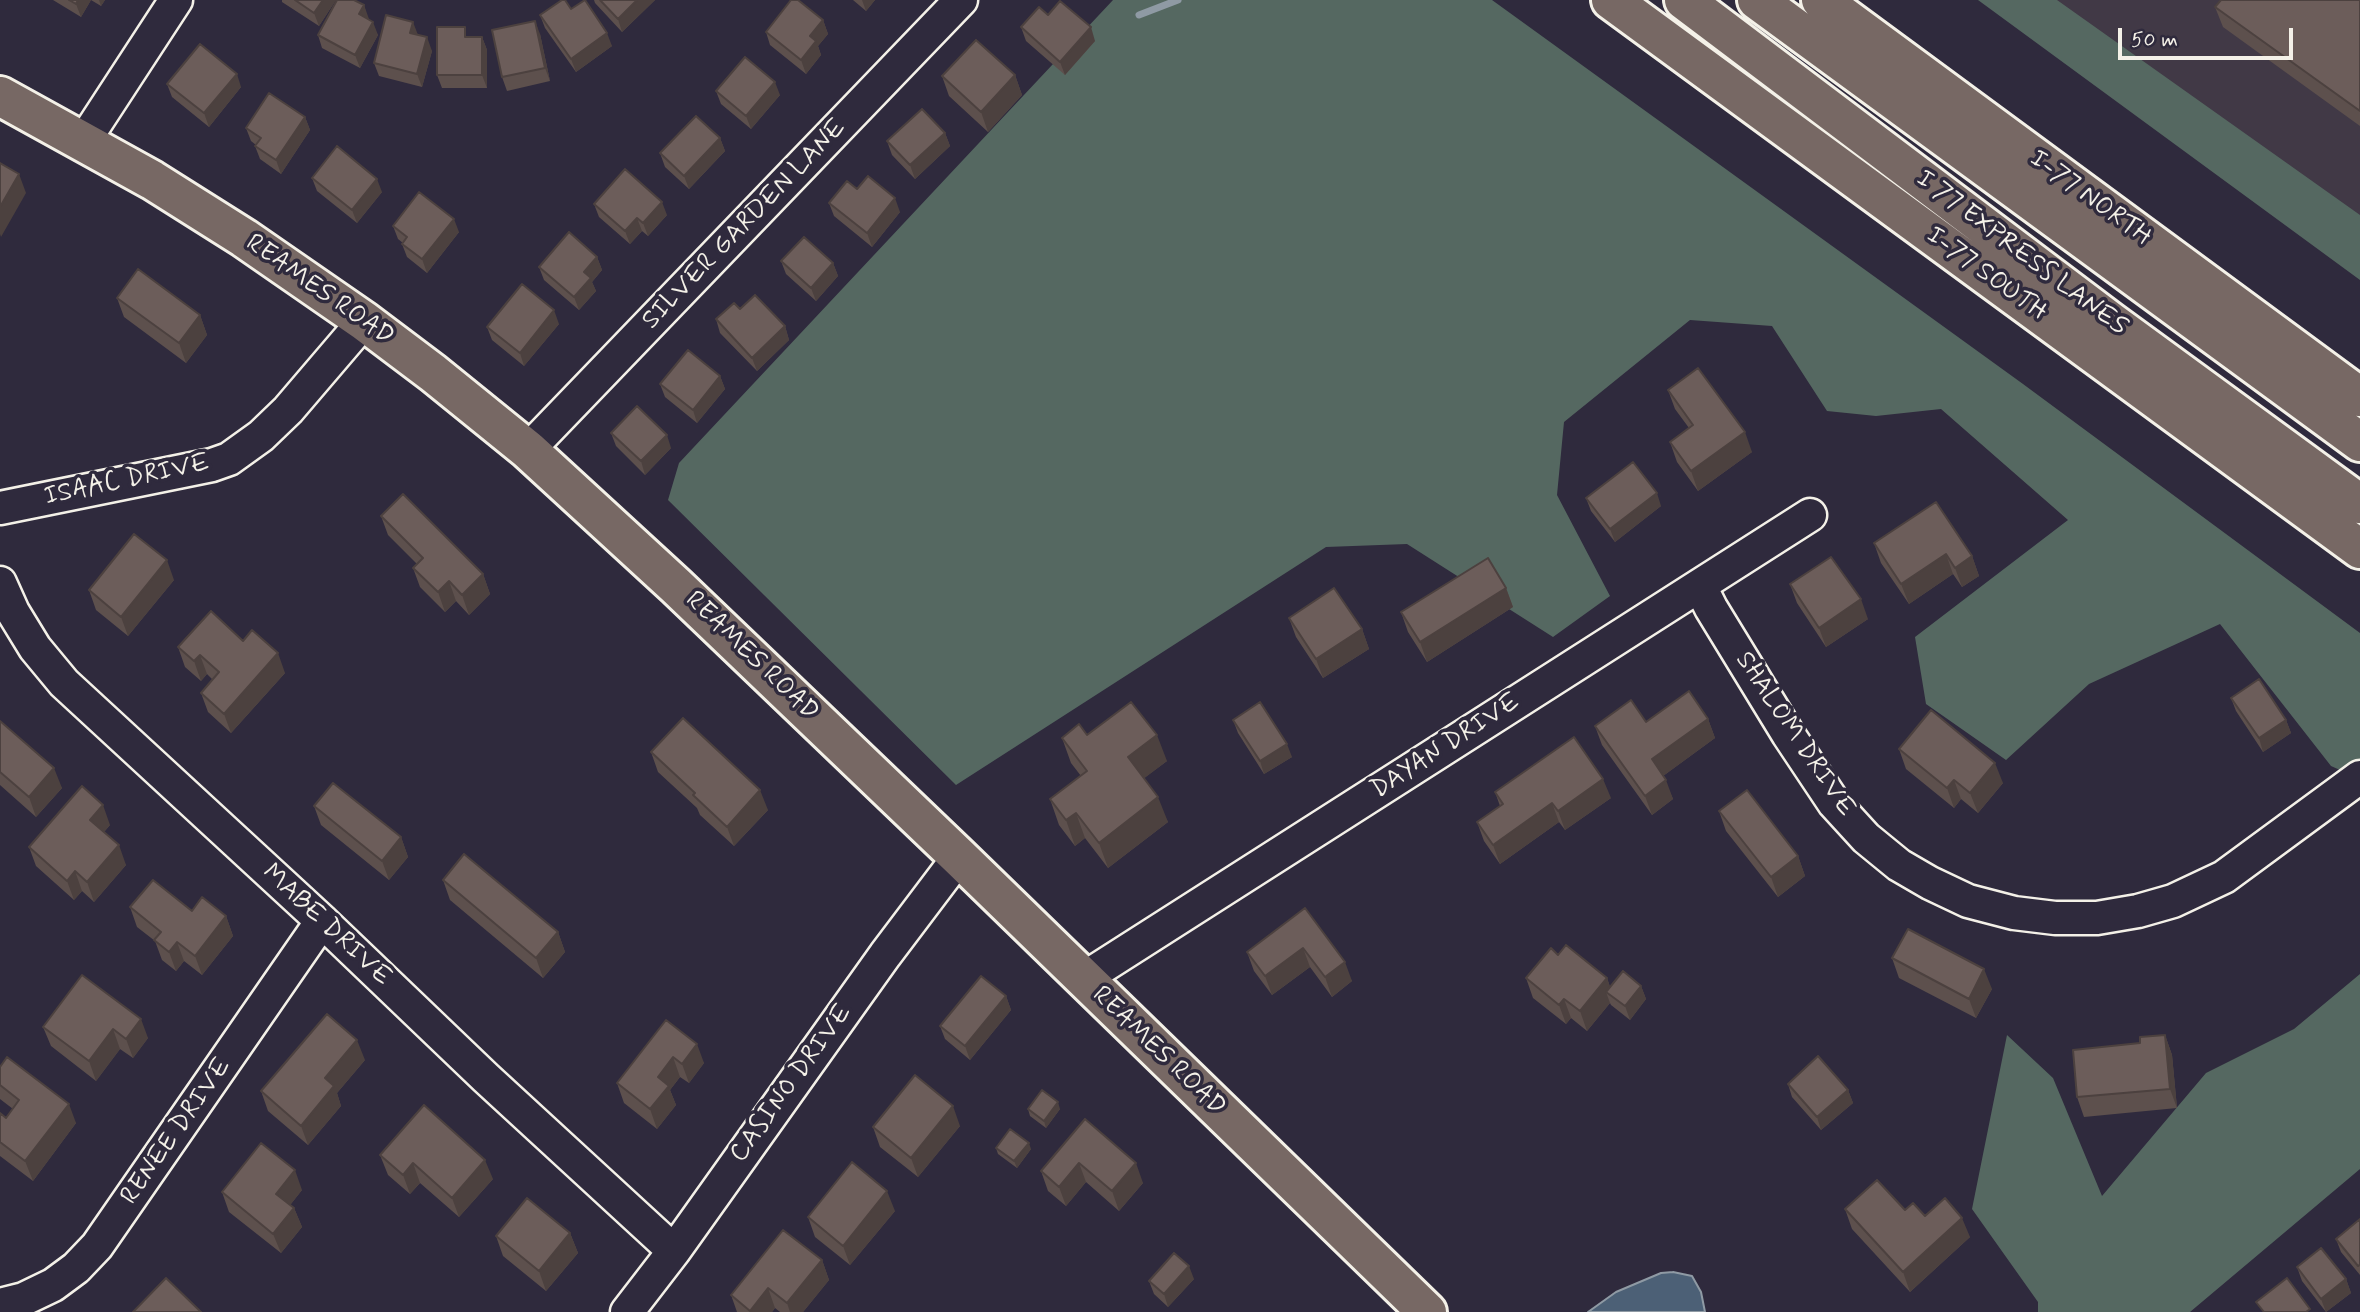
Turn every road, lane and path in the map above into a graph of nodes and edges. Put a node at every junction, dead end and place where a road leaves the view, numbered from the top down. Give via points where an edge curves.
1 (176, 0) edge
2 (961, 0) edge
3 (1611, 0) edge
4 (1684, 0) edge
5 (1757, 0) edge
6 (1821, 0) edge
7 (0, 96) edge
8 (84, 141) junction
9 (364, 321) junction
10 (2360, 397) edge
11 (2360, 442) edge
12 (528, 450) junction
13 (2360, 504) edge
14 (0, 508) edge
15 (1810, 515) dead end
16 (2360, 549) edge
17 (0, 583) edge
18 (1700, 586) junction
19 (2360, 777) edge
20 (959, 857) junction
21 (322, 921) junction
22 (1083, 979) junction
23 (674, 1251) junction
24 (0, 1306) edge
25 (627, 1312) edge
26 (1427, 1312) edge

1 - 8 street
2 - 12 street, SILVER GARDEN LANE
3 - 16 main road, I-77 SOUTH
4 - 13 main road, I 77 EXPRESS LANES
5 - 11 main road, I 77 EXPRESS LANES
6 - 10 main road, I-77 NORTH
7 - 8 main road, REAMES ROAD
8 - 9 main road, REAMES ROAD via 244,238
9 - 12 main road, REAMES ROAD
9 - 14 street, ISAAC DRIVE via 288,410 229,459
12 - 20 main road, REAMES ROAD
15 - 18 street, DAYAN DRIVE
17 - 21 street, MABE DRIVE via 35,648 64,683
18 - 19 street, SHALOM DRIVE via 1834,803 1866,838 1899,864 1979,904 2055,919 2097,918 2173,901 2224,877
18 - 22 street, DAYAN DRIVE
20 - 22 main road, REAMES ROAD
20 - 23 street, CASINO DRIVE
21 - 23 street, MABE DRIVE
21 - 24 street, RENEE DRIVE via 97,1246 53,1285
22 - 26 main road, REAMES ROAD
23 - 25 street, CASINO DRIVE

